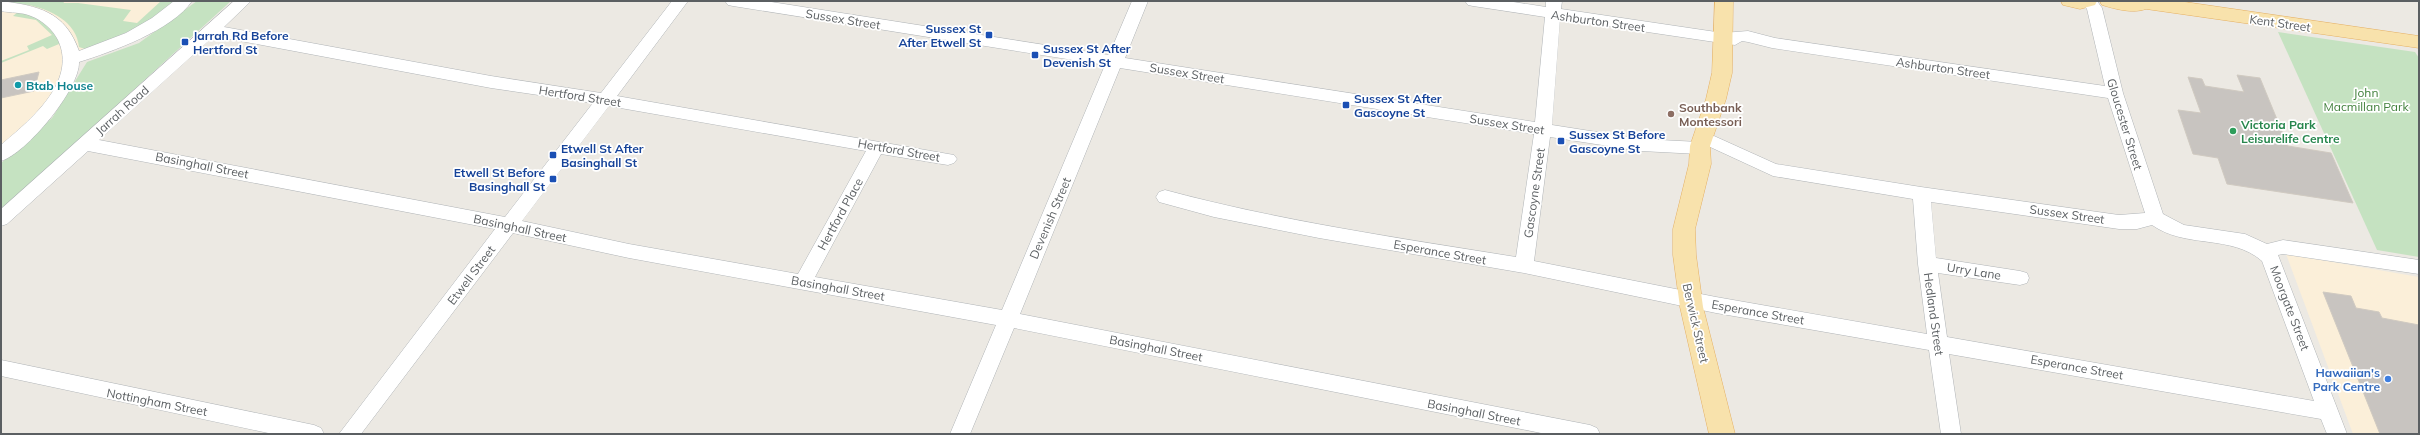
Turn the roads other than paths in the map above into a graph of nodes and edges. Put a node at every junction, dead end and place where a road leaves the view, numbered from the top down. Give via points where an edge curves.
1 (184, 1) edge
2 (243, 1) edge
3 (680, 1) edge
4 (733, 1) edge
5 (1140, 1) edge
6 (1473, 1) edge
7 (1724, 1) edge
8 (1737, 1) edge
9 (2079, 1) edge
10 (2109, 1) edge
11 (2138, 2) edge
12 (1, 6) edge
13 (1554, 8) edge
14 (212, 30) junction
15 (1734, 38) junction
16 (2419, 42) edge
17 (72, 59) junction
18 (1115, 62) junction
19 (2115, 93) junction
20 (606, 99) junction
21 (1543, 130) junction
22 (85, 144) junction
23 (877, 146) junction
24 (1704, 151) junction
25 (1, 155) edge
26 (948, 159) dead end
27 (1921, 194) junction
28 (1165, 197) dead end
29 (2155, 218) junction
30 (1, 219) edge
31 (509, 225) junction
32 (2265, 251) junction
33 (1927, 264) junction
34 (1524, 266) junction
35 (2419, 267) edge
36 (2020, 278) dead end
37 (803, 282) junction
38 (1688, 299) junction
39 (1008, 319) junction
40 (1938, 343) junction
41 (1, 368) edge
42 (2329, 412) junction
43 (314, 434) edge
44 (349, 434) edge
45 (960, 434) edge
46 (1590, 434) edge
47 (1722, 434) edge
48 (1951, 434) edge
49 (2337, 434) edge

1 - 17 street via 169,15 136,35 110,48
2 - 14 street, Jarrah Road
3 - 20 street, Etwell Street
4 - 18 street, Sussex Street
5 - 18 street, Devenish Street
6 - 13 street, Ashburton Street
7 - 15 main road, Berwick Street
8 - 15 main road, Berwick Street
9 - 19 street, Gloucester Street via 2081,8 2098,29
10 - 11 main road, Kent Street
11 - 16 main road, Kent Street
12 - 17 street via 37,12 57,26 71,44
13 - 15 street, Ashburton Street
13 - 21 street, Gascoyne Street
14 - 20 street, Hertford Street via 491,82
14 - 22 street, Jarrah Road
15 - 19 street, Ashburton Street
15 - 24 main road, Berwick Street via 1730,99
17 - 25 street via 70,71 57,99 41,119
18 - 21 street, Sussex Street
18 - 39 street, Devenish Street
19 - 29 street, Gloucester Street
20 - 23 street, Hertford Street
20 - 31 street, Etwell Street
21 - 24 street, Sussex Street via 1641,145
21 - 34 street, Gascoyne Street
22 - 30 street, Jarrah Road
22 - 31 street, Basinghall Street
23 - 26 street, Hertford Street
23 - 37 street, Hertford Place
24 - 27 street, Sussex Street via 1741,156 1773,170
24 - 38 main road, Berwick Street via 1686,213 1684,229
27 - 29 street, Sussex Street via 2118,222 2137,222
27 - 33 street, Hedland Street
28 - 34 street, Esperance Street via 1214,210 1319,231
29 - 32 street via 2173,230 2248,242
31 - 37 street, Basinghall Street via 629,251
31 - 44 street, Etwell Street
32 - 35 street via 2283,247
32 - 42 street, Moorgate Street via 2274,264
33 - 36 street, Urry Lane
33 - 40 street, Hedland Street
34 - 38 street, Esperance Street
37 - 39 street, Basinghall Street
38 - 40 street, Esperance Street
38 - 47 main road, Berwick Street via 1716,401
39 - 45 street, Devenish Street
39 - 46 street, Basinghall Street
40 - 42 street, Esperance Street
40 - 48 street, Hedland Street
41 - 43 street, Nottingham Street via 131,398
42 - 49 street, Moorgate Street

